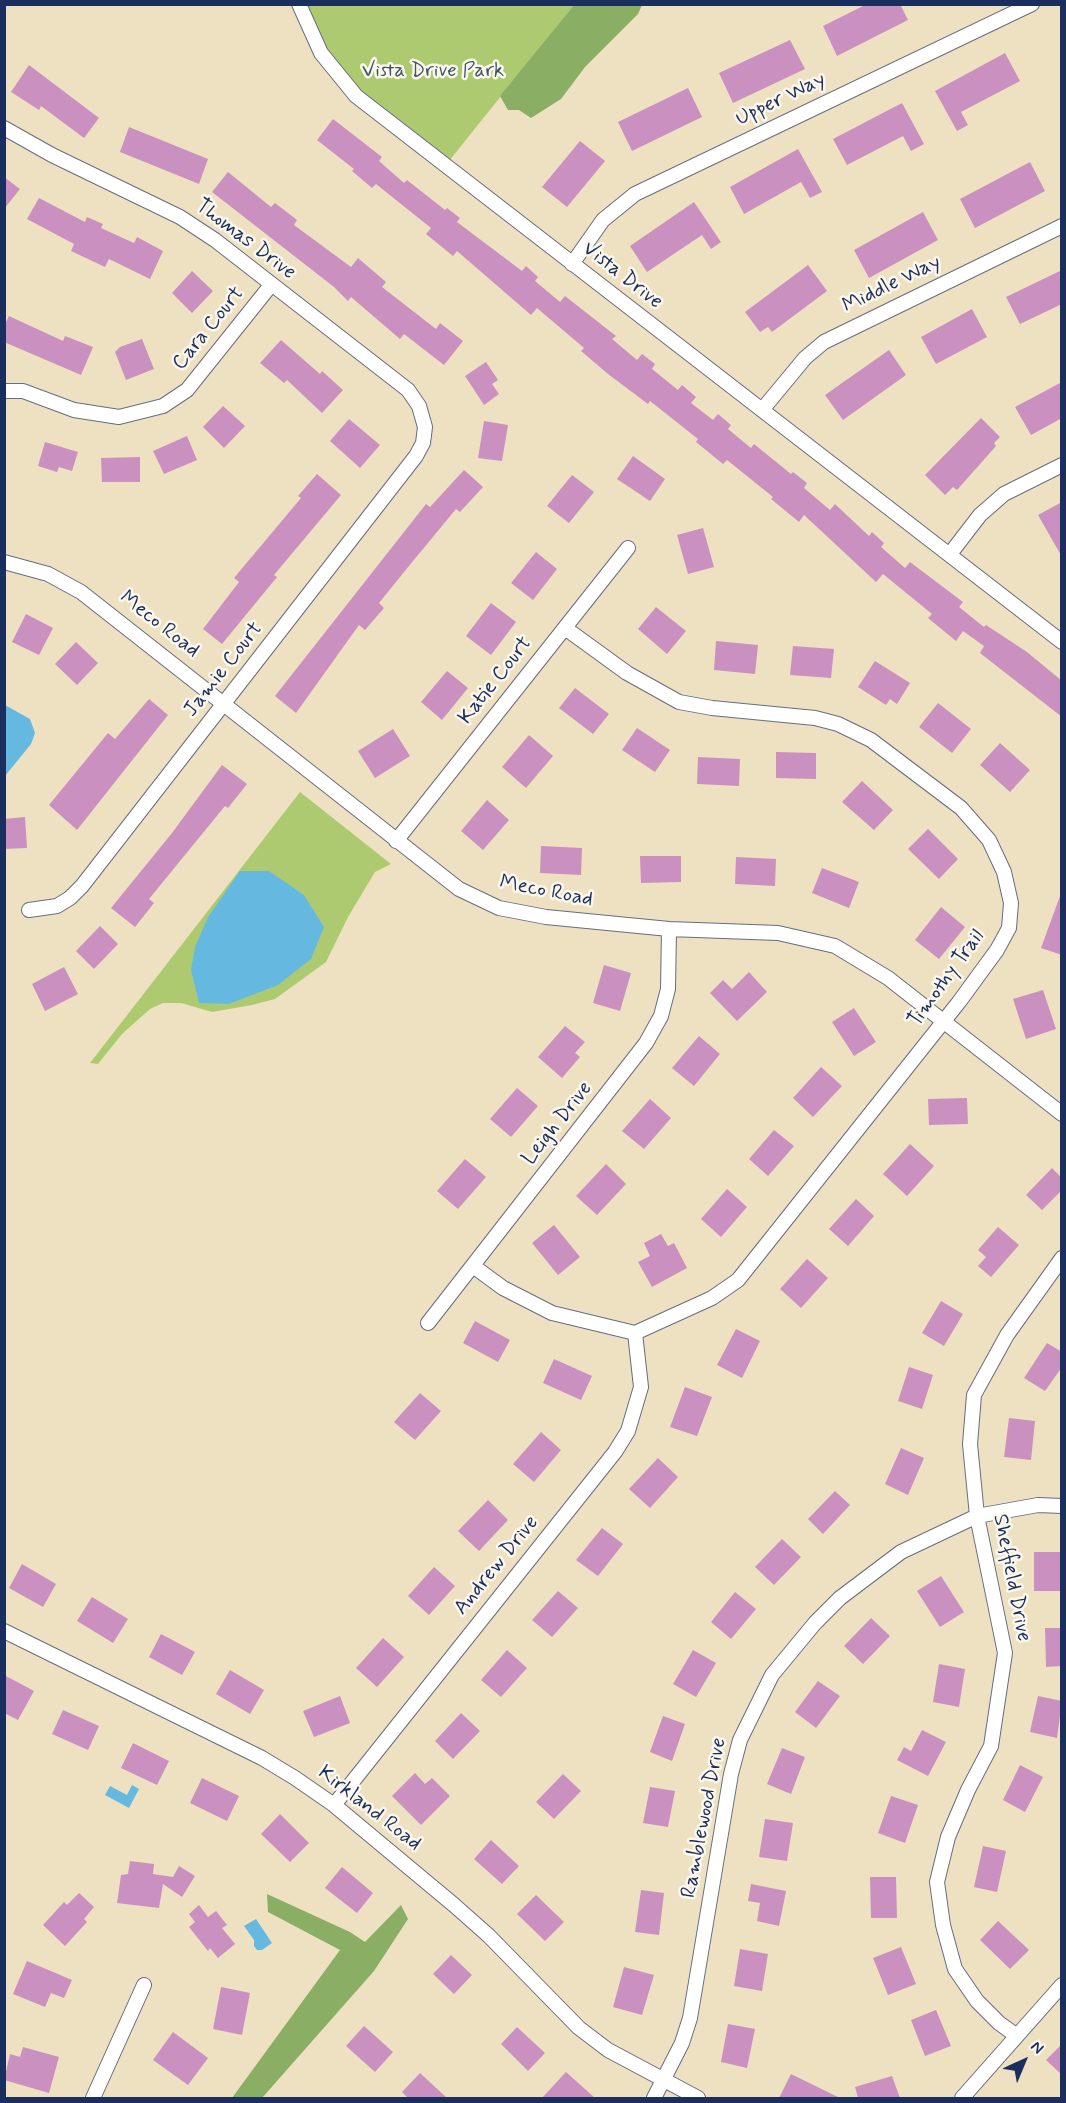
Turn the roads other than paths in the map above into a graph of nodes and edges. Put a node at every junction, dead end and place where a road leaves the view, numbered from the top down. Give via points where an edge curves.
1 (299, 4) edge
2 (1032, 4) edge
3 (4, 128) edge
4 (1062, 226) edge
5 (572, 264) junction
6 (271, 285) junction
7 (4, 391) edge
8 (762, 410) junction
9 (425, 427) joint
10 (1062, 465) edge
11 (628, 548) dead end
12 (950, 554) junction
13 (4, 562) edge
14 (565, 628) junction
15 (1062, 642) edge
16 (224, 704) junction
17 (396, 841) junction
18 (29, 910) dead end
19 (669, 929) junction
20 (943, 1022) junction
21 (1062, 1114) edge
22 (1062, 1258) edge
23 (473, 1266) junction
24 (428, 1323) dead end
25 (635, 1333) junction
26 (1062, 1506) edge
27 (977, 1516) junction
28 (4, 1631) edge
29 (334, 1805) junction
30 (144, 1985) dead end
31 (1062, 1985) edge
32 (1017, 2036) junction
33 (664, 2081) junction
34 (93, 2098) edge
35 (654, 2098) edge
36 (698, 2098) edge
37 (962, 2098) edge

1 - 5 street, Vista Drive via 321,53 356,96
2 - 5 street, Upper Way via 635,194 603,220
3 - 6 street, Thomas Drive via 180,217
4 - 8 street, Middle Way via 824,342 805,358
5 - 8 street, Vista Drive
6 - 7 street, Cara Court via 187,390 163,405 119,417 74,410 23,391
6 - 9 street, Thomas Drive via 408,390 419,406
8 - 12 street, Vista Drive
9 - 16 street, Jamie Court via 416,456
10 - 12 street via 1004,494 980,515
11 - 14 street, Katie Court
12 - 15 street, Vista Drive
13 - 16 street, Meco Road via 48,574 81,592
14 - 17 street, Katie Court
14 - 20 street, Timothy Trail via 627,673 679,702 776,712 838,724 880,747 961,808 989,840 1004,872 1011,903 1010,919 997,950
16 - 17 street, Meco Road
16 - 18 street, Jamie Court via 82,886 57,906
17 - 19 street, Meco Road via 459,889 499,908 556,919
19 - 20 street, Meco Road via 778,933 835,946 888,978
19 - 23 street, Leigh Drive via 668,989 661,1016 646,1043
20 - 21 street, Meco Road
20 - 25 street, Timothy Trail via 738,1280 712,1298
22 - 27 street, Sheffield Drive via 1007,1335 974,1395 970,1444
23 - 24 street, Leigh Drive
23 - 25 street via 503,1288 552,1313
25 - 29 street, Andrew Drive via 641,1387 628,1431 615,1452
26 - 27 street, Ramblewood Drive via 1038,1505
27 - 32 street, Sheffield Drive via 1005,1653 1000,1701 991,1746 948,1837 937,1882 955,1969 977,2001
27 - 33 street, Ramblewood Drive via 901,1552 840,1598 772,1675 740,1740 690,2018
28 - 29 street, Kirkland Road via 262,1758
29 - 33 street, Kirkland Road via 489,1936 579,2028 608,2050
30 - 34 street
31 - 32 street
32 - 37 street
33 - 35 street, Ramblewood Drive
33 - 36 street, Kirkland Road

